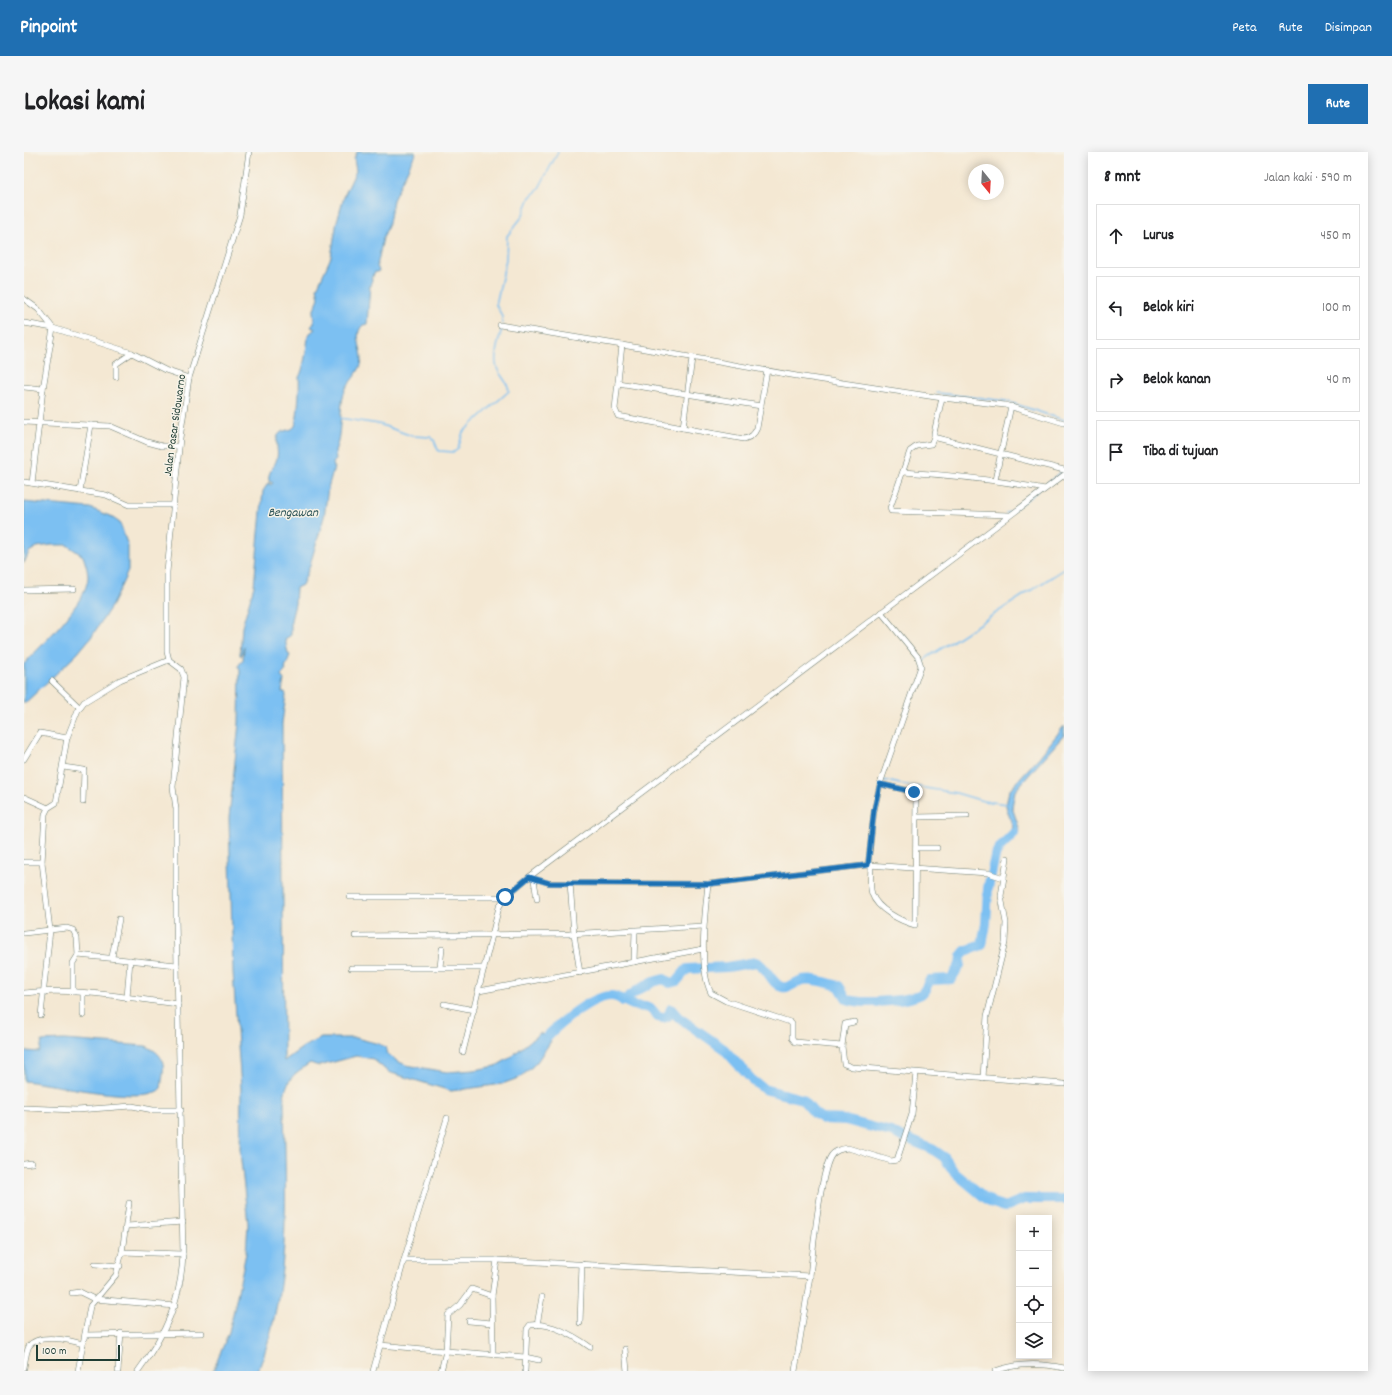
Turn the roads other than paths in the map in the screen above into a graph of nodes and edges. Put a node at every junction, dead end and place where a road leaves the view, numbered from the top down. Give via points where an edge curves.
1 (249, 152) edge
2 (24, 299) edge
3 (24, 323) edge
4 (500, 325) dead end
5 (53, 328) junction
6 (622, 345) junction
7 (132, 353) junction
8 (692, 358) junction
9 (767, 370) junction
10 (116, 377) dead end
11 (189, 378) junction
12 (618, 383) junction
13 (24, 387) edge
14 (43, 389) junction
15 (688, 395) junction
16 (942, 398) junction
17 (761, 406) junction
18 (1011, 406) junction
19 (24, 422) edge
20 (38, 423) junction
21 (1064, 423) edge
22 (91, 425) junction
23 (683, 428) junction
24 (934, 437) junction
25 (179, 446) junction
26 (1001, 453) junction
27 (1064, 470) edge
28 (904, 472) junction
29 (1064, 475) edge
30 (995, 480) junction
31 (24, 482) edge
32 (32, 483) junction
33 (1045, 489) junction
34 (80, 491) junction
35 (173, 505) junction
36 (1009, 515) junction
37 (74, 589) dead end
38 (24, 590) edge
39 (881, 612) junction
40 (169, 660) junction
41 (52, 681) dead end
42 (80, 708) junction
43 (67, 738) junction
44 (24, 759) edge
45 (63, 767) junction
46 (882, 785) junction
47 (24, 797) edge
48 (83, 802) dead end
49 (48, 808) junction
50 (966, 816) dead end
51 (917, 817) junction
52 (916, 848) junction
53 (937, 848) dead end
54 (1007, 858) dead end
55 (24, 862) edge
56 (42, 862) junction
57 (870, 865) junction
58 (916, 868) junction
59 (1001, 878) junction
60 (531, 879) junction
61 (570, 883) junction
62 (708, 884) junction
63 (349, 897) dead end
64 (505, 897) junction
65 (538, 899) dead end
66 (119, 919) dead end
67 (703, 926) junction
68 (50, 930) junction
69 (635, 931) junction
70 (24, 933) edge
71 (574, 934) junction
72 (492, 935) junction
73 (355, 936) dead end
74 (442, 949) dead end
75 (704, 949) junction
76 (78, 955) junction
77 (112, 958) junction
78 (130, 960) junction
79 (634, 962) junction
80 (177, 966) junction
81 (440, 967) junction
82 (351, 968) dead end
83 (484, 968) junction
84 (580, 972) junction
85 (44, 991) junction
86 (479, 991) junction
87 (73, 992) junction
88 (24, 993) edge
89 (84, 993) junction
90 (127, 998) junction
91 (178, 1004) junction
92 (444, 1004) dead end
93 (474, 1010) junction
94 (84, 1015) dead end
95 (41, 1016) dead end
96 (854, 1022) dead end
97 (842, 1046) junction
98 (463, 1052) dead end
99 (916, 1072) junction
100 (983, 1078) junction
101 (1064, 1084) edge
102 (24, 1108) edge
103 (181, 1110) junction
104 (447, 1118) dead end
105 (32, 1163) dead end
106 (24, 1164) edge
107 (129, 1202) dead end
108 (183, 1222) junction
109 (127, 1226) junction
110 (122, 1252) junction
111 (183, 1254) junction
112 (404, 1260) junction
113 (497, 1260) junction
114 (95, 1264) dead end
115 (582, 1264) junction
116 (120, 1266) junction
117 (810, 1276) junction
118 (72, 1293) dead end
119 (492, 1296) junction
120 (542, 1297) dead end
121 (94, 1299) junction
122 (175, 1306) junction
123 (469, 1321) dead end
124 (492, 1323) junction
125 (580, 1323) dead end
126 (537, 1325) junction
127 (121, 1333) junction
128 (202, 1333) dead end
129 (163, 1334) junction
130 (85, 1335) junction
131 (82, 1344) junction
132 (380, 1345) junction
133 (590, 1347) dead end
134 (625, 1349) dead end
135 (446, 1351) junction
136 (493, 1354) junction
137 (525, 1357) junction
138 (539, 1360) dead end
139 (1043, 1364) junction
140 (24, 1368) edge
141 (1064, 1368) edge
142 (78, 1371) edge
143 (118, 1371) edge
144 (138, 1371) edge
145 (373, 1371) edge
146 (441, 1371) edge
147 (525, 1371) edge
148 (627, 1371) edge
149 (795, 1371) edge
150 (995, 1371) edge
151 (1043, 1371) edge

1 - 11 street, Jalan Pasar Sidowarno via 240,215
2 - 5 street via 38,309
3 - 5 street
4 - 6 street
5 - 7 street
5 - 14 street
6 - 8 street
6 - 12 street
7 - 10 street via 116,364
7 - 11 street via 165,370
8 - 9 street
8 - 15 street
9 - 16 street
9 - 17 street
11 - 25 street, Jalan Pasar Sidowarno
12 - 15 street
12 - 23 street via 615,409 618,416
13 - 14 street
14 - 20 street
15 - 17 street
15 - 23 street
16 - 18 street
16 - 24 street
17 - 23 street via 757,428 749,438
18 - 21 street
18 - 26 street
19 - 20 street
20 - 22 street
20 - 32 street
22 - 25 street via 110,426 162,446
22 - 34 street
24 - 26 street
24 - 28 street via 928,446 914,447 910,451
25 - 35 street, Jalan Pasar Sidowarno
26 - 27 street
26 - 30 street
28 - 30 street
28 - 36 street via 890,508 892,512
29 - 33 street
30 - 33 street
31 - 32 street
32 - 34 street
33 - 36 street
34 - 35 street via 106,495 129,505
35 - 40 street, Jalan Pasar Sidowarno via 167,572
36 - 39 street
37 - 38 street
39 - 46 street via 918,657 921,666
39 - 60 street
40 - 42 street via 110,686 84,702
40 - 80 street via 181,669 184,677 173,787 176,809
41 - 42 street
42 - 43 street
43 - 44 street via 40,733
43 - 45 street
45 - 48 street via 84,770
45 - 49 street via 58,799
46 - 51 street via 910,790 916,794
46 - 57 street via 874,810
47 - 49 street
49 - 56 street via 45,814
50 - 51 street
51 - 52 street
52 - 53 street
52 - 58 street
54 - 59 street
55 - 56 street
56 - 68 street
57 - 58 street
57 - 58 street via 874,899 889,913 915,925
57 - 62 street
58 - 59 street via 988,873
59 - 100 street via 1006,923 1005,943 988,1016
60 - 61 street via 549,883
60 - 64 street
60 - 65 street
61 - 62 street
61 - 71 street
62 - 67 street
63 - 64 street
64 - 72 street via 499,907
66 - 77 street
67 - 69 street
67 - 75 street
68 - 70 street
68 - 76 street via 72,930 77,938
68 - 85 street
69 - 71 street
69 - 79 street
71 - 72 street
71 - 84 street
72 - 73 street
72 - 83 street
74 - 81 street
75 - 79 street
75 - 97 street via 708,987 713,995 790,1022 795,1042
76 - 77 street
76 - 87 street via 73,963
77 - 78 street
78 - 80 street
78 - 90 street
79 - 84 street
80 - 91 street
81 - 82 street
81 - 83 street
83 - 86 street
84 - 86 street
85 - 87 street
85 - 88 street
85 - 95 street
86 - 93 street
87 - 89 street
89 - 90 street
89 - 94 street
90 - 91 street
91 - 103 street
92 - 93 street
93 - 98 street
96 - 97 street via 845,1024
97 - 99 street via 844,1064 848,1066
99 - 100 street
99 - 117 street via 912,1114 899,1158 895,1161 848,1148 832,1155 827,1164
100 - 101 street
102 - 103 street via 77,1110 132,1106 153,1110
103 - 108 street
104 - 112 street
105 - 106 street
107 - 109 street
108 - 109 street
108 - 111 street
109 - 110 street
110 - 111 street
110 - 116 street
111 - 122 street
112 - 113 street
112 - 132 street
113 - 115 street
113 - 119 street
114 - 116 street
115 - 117 street
115 - 125 street
116 - 121 street via 109,1285
117 - 149 street
118 - 121 street via 80,1292
119 - 124 street
119 - 135 street via 472,1289 460,1305 448,1315
120 - 126 street
121 - 122 street
121 - 130 street via 90,1306
122 - 129 street
123 - 124 street
124 - 136 street
126 - 133 street via 571,1334
126 - 137 street via 528,1326
127 - 129 street
127 - 130 street
127 - 143 street
128 - 129 street
129 - 144 street
130 - 131 street
131 - 140 street via 49,1338 36,1340 28,1348
131 - 142 street
132 - 135 street
132 - 145 street
134 - 148 street
135 - 136 street
135 - 146 street
136 - 137 street
137 - 138 street
137 - 147 street
139 - 141 street
139 - 150 street
139 - 151 street

